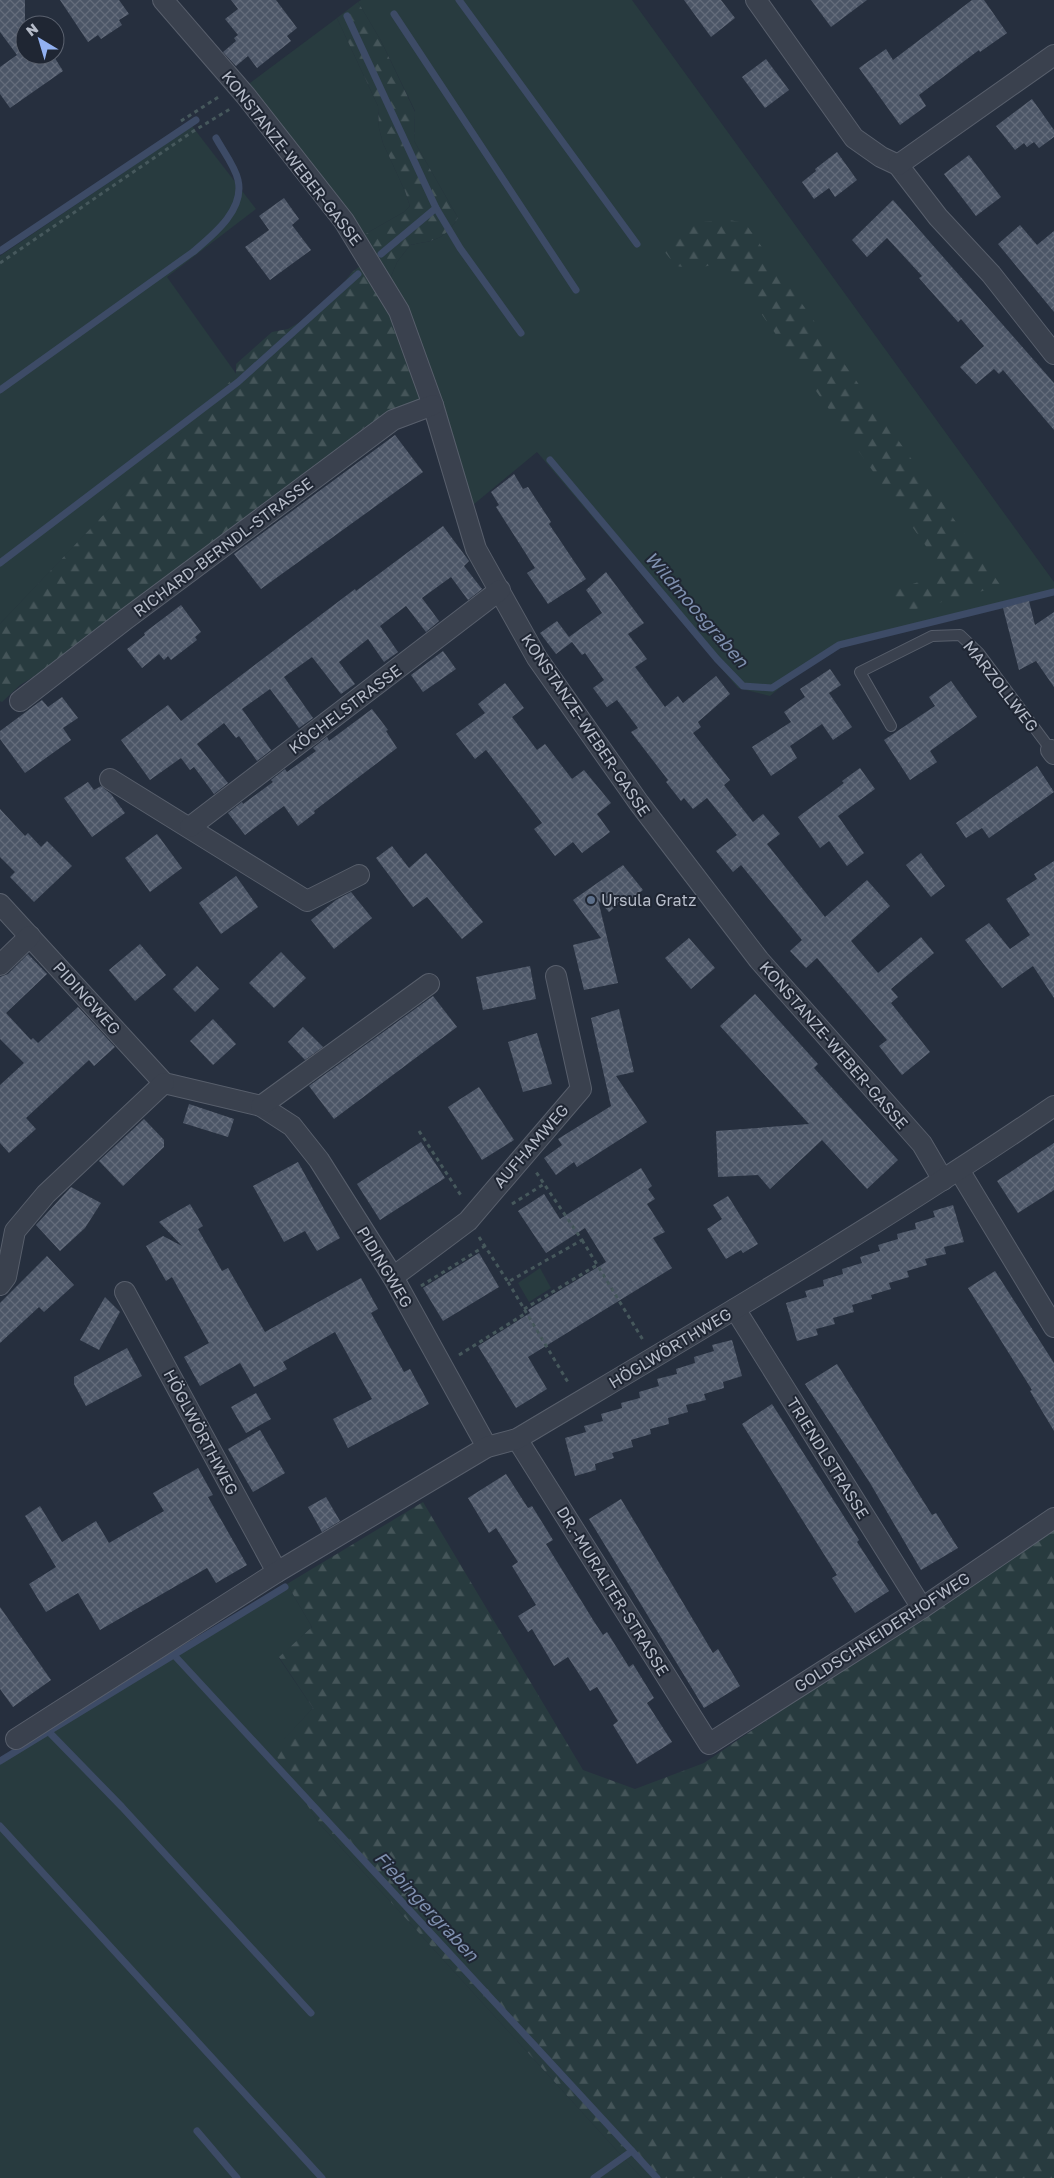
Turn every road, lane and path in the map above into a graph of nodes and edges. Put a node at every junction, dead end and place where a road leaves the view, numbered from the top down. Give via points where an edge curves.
1 (163, 0) edge
2 (756, 0) edge
3 (1054, 56) edge
4 (233, 80) junction
5 (246, 96) junction
6 (181, 121) dead end
7 (898, 165) junction
8 (0, 263) edge
9 (1054, 354) edge
10 (433, 405) junction
11 (500, 590) junction
12 (20, 701) dead end
13 (890, 726) dead end
14 (1053, 752) edge
15 (110, 779) dead end
16 (190, 827) junction
17 (359, 875) dead end
18 (0, 904) edge
19 (30, 936) junction
20 (0, 965) edge
21 (556, 976) dead end
22 (429, 984) dead end
23 (164, 1083) junction
24 (261, 1106) junction
25 (1054, 1106) edge
26 (419, 1131) dead end
27 (524, 1154) junction
28 (951, 1175) junction
29 (470, 1218) junction
30 (582, 1240) junction
31 (485, 1246) junction
32 (597, 1265) junction
33 (393, 1277) junction
34 (508, 1282) junction
35 (0, 1285) edge
36 (415, 1290) dead end
37 (125, 1292) dead end
38 (735, 1309) junction
39 (525, 1311) junction
40 (1054, 1327) edge
41 (456, 1357) dead end
42 (654, 1357) junction
43 (579, 1402) junction
44 (517, 1439) junction
45 (487, 1447) junction
46 (1054, 1518) edge
47 (277, 1572) junction
48 (922, 1608) junction
49 (16, 1739) dead end
50 (709, 1744) joint

1 - 4 street, KONSTANZE-WEBER-GASSE
2 - 7 street via 854,138
3 - 7 street
4 - 5 street, KONSTANZE-WEBER-GASSE
4 - 6 path via 223,94
5 - 8 path via 233,108 192,132
5 - 10 street, KONSTANZE-WEBER-GASSE via 344,221 399,311
7 - 9 street
10 - 11 street, KONSTANZE-WEBER-GASSE via 476,549
10 - 12 street, RICHARD-BERNDL-STRASSE via 393,420
11 - 16 street, KÖCHELSTRASSE
11 - 28 street, KONSTANZE-WEBER-GASSE via 537,658 639,803 759,960
13 - 14 lane, MARZOLLWEG via 860,672 932,636 960,634 979,653
15 - 16 street
16 - 17 street via 307,902
18 - 19 street, PIDINGWEG
19 - 20 street
19 - 23 street, PIDINGWEG
21 - 27 street, AUFHAMWEG via 581,1089
22 - 24 street
23 - 24 street, PIDINGWEG
23 - 35 street via 46,1194 15,1231 6,1278
24 - 33 street, PIDINGWEG via 292,1126 319,1160
25 - 28 street, HÖGLWÖRTHWEG
26 - 29 path
27 - 29 street, AUFHAMWEG
27 - 30 path
28 - 38 street, HÖGLWÖRTHWEG
28 - 40 street, KONSTANZE-WEBER-GASSE
29 - 31 path
29 - 33 street, AUFHAMWEG
30 - 32 path
30 - 34 path
31 - 34 path
31 - 36 path
32 - 39 path
32 - 42 path
33 - 45 street, PIDINGWEG
34 - 39 path
37 - 47 street, HÖGLWÖRTHWEG
38 - 42 street, HÖGLWÖRTHWEG
38 - 48 street, TRIENDLSTRASSE
39 - 41 path
39 - 43 path
42 - 43 street, HÖGLWÖRTHWEG
43 - 44 street, HÖGLWÖRTHWEG
44 - 45 street, HÖGLWÖRTHWEG
44 - 50 street, DR.-MURALTER-STRASSE
45 - 47 street, HÖGLWÖRTHWEG
46 - 48 street, GOLDSCHNEIDERHOFWEG
47 - 49 street, HÖGLWÖRTHWEG
48 - 50 street, GOLDSCHNEIDERHOFWEG

